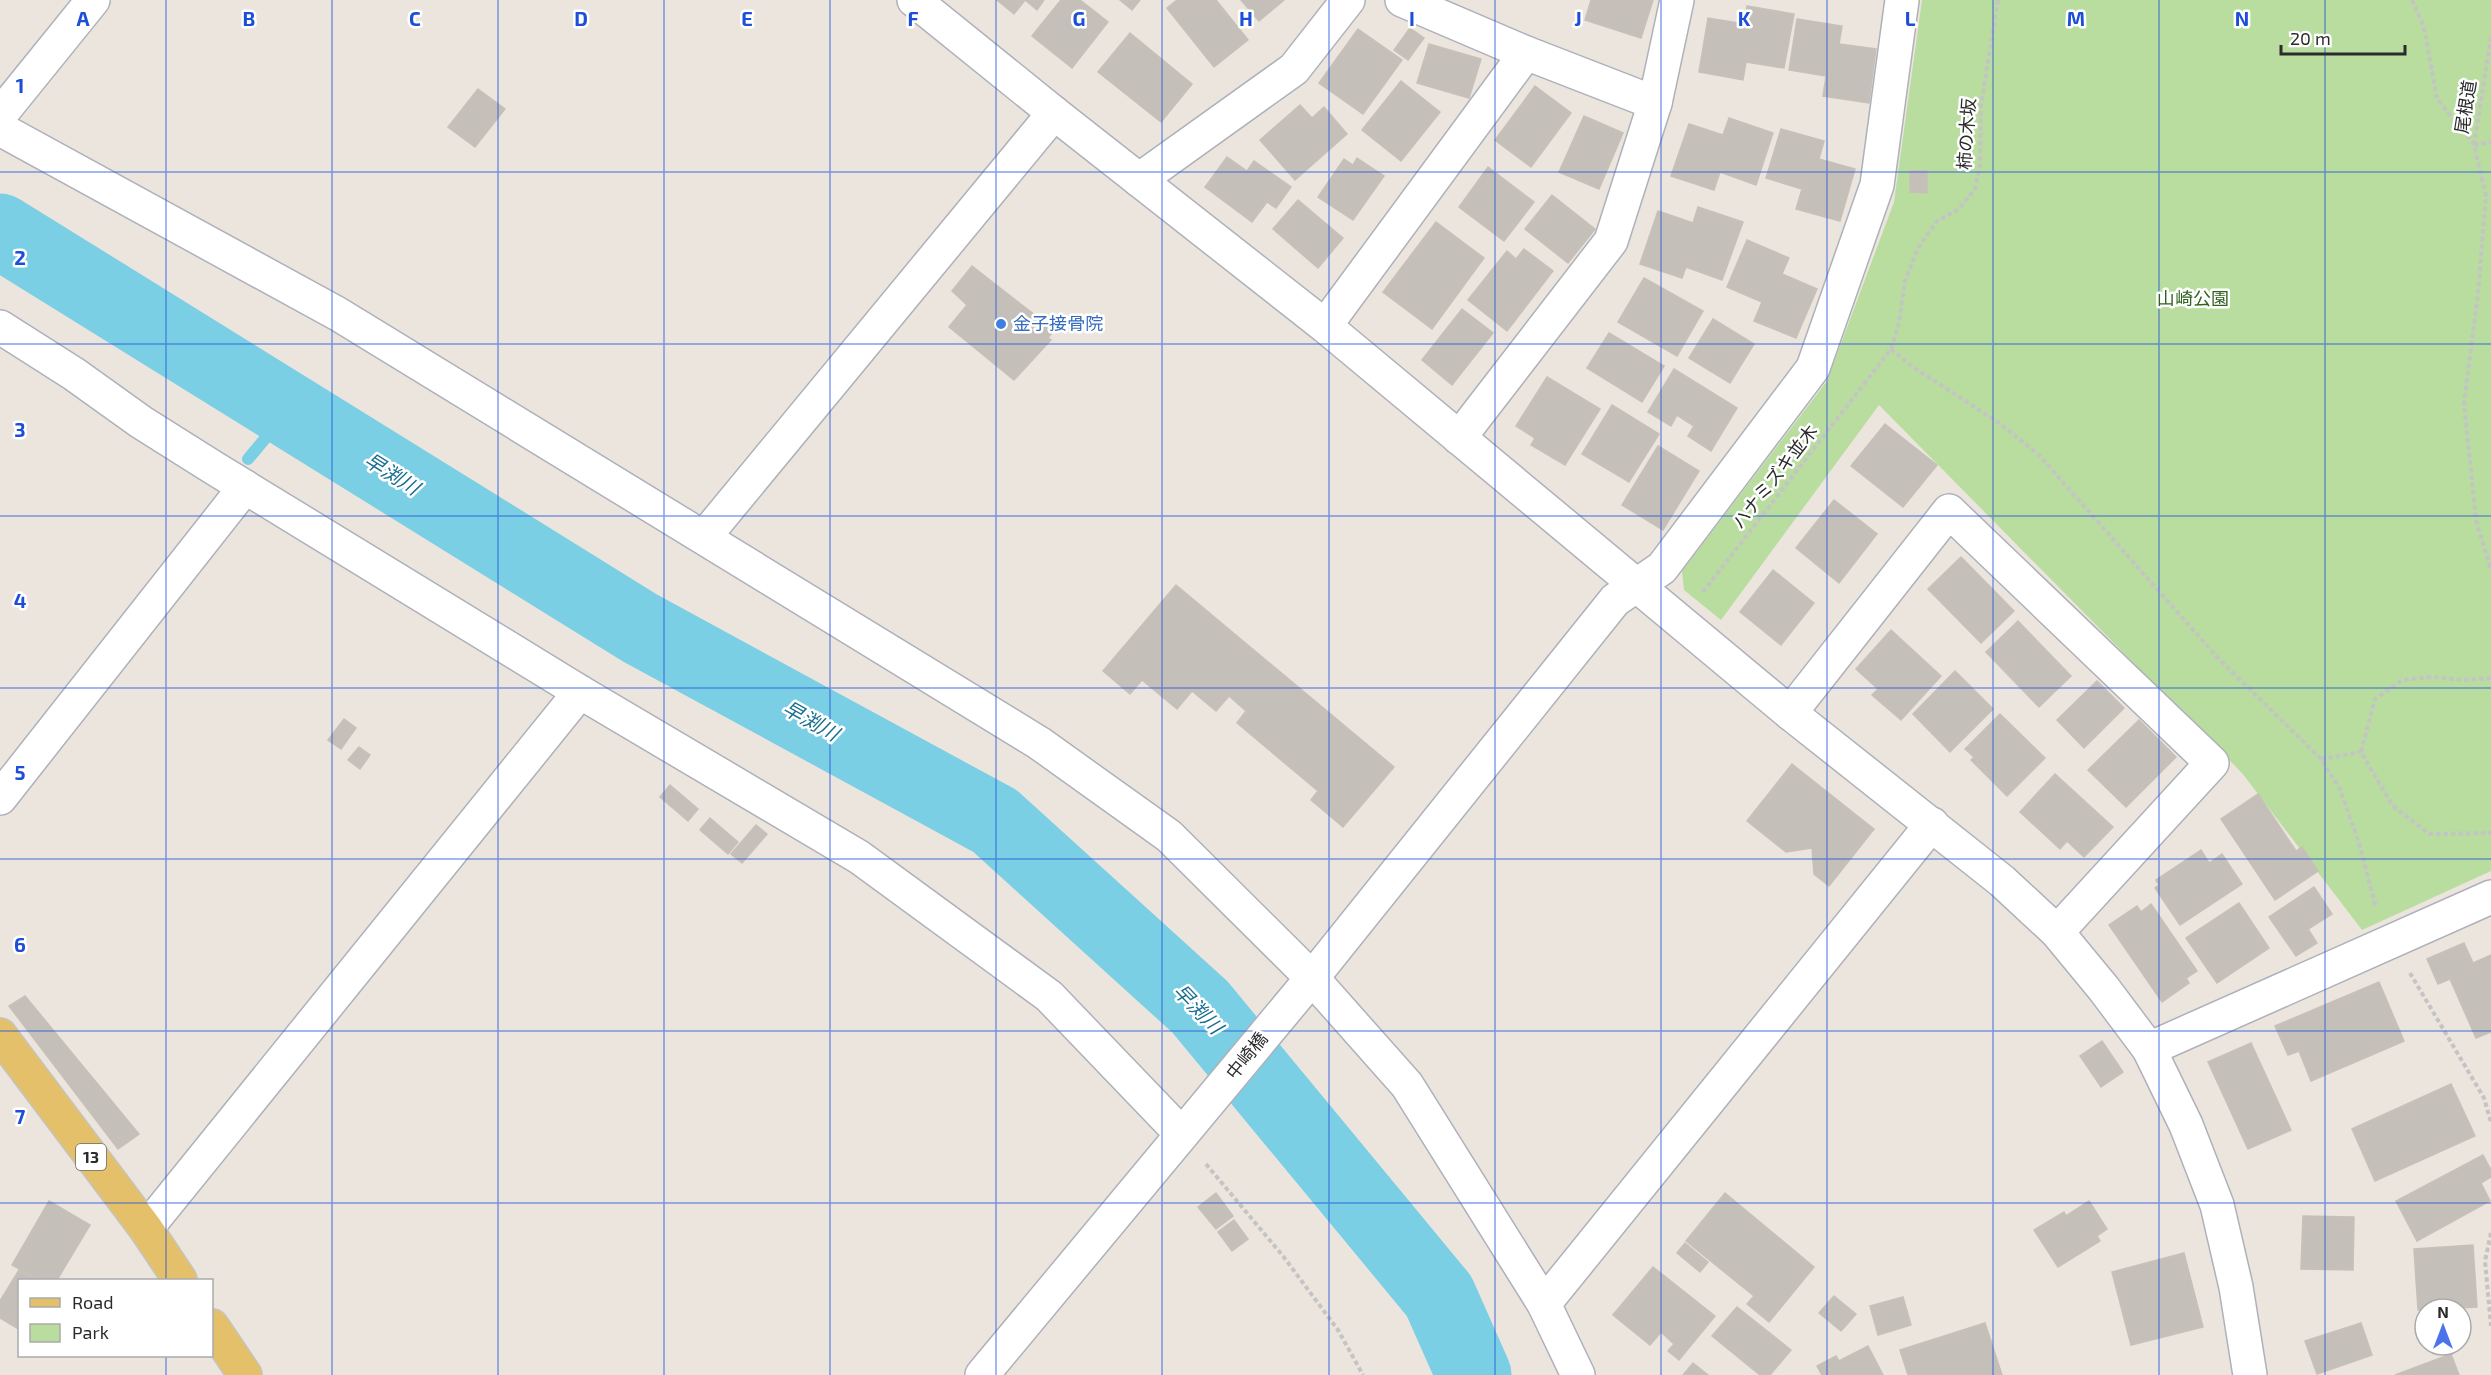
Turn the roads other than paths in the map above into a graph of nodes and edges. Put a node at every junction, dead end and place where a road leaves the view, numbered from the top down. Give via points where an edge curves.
1 (93, 0) edge
2 (914, 0) edge
3 (1348, 0) edge
4 (1402, 0) edge
5 (1677, 0) edge
6 (1902, 0) edge
7 (1526, 54) junction
8 (1656, 103) junction
9 (1054, 114) junction
10 (0, 115) edge
11 (0, 129) edge
12 (1139, 180) junction
13 (1325, 326) junction
14 (0, 327) edge
15 (1459, 438) junction
16 (245, 487) junction
17 (705, 536) junction
18 (1636, 585) junction
19 (580, 692) junction
20 (1790, 713) junction
21 (0, 798) edge
22 (1932, 824) junction
23 (2491, 897) edge
24 (2057, 932) junction
25 (1312, 978) junction
26 (0, 1035) edge
27 (2149, 1049) junction
28 (1176, 1129) junction
29 (146, 1230) junction
30 (179, 1279) edge
31 (1544, 1304) junction
32 (213, 1327) edge
33 (2245, 1374) edge
34 (245, 1375) edge
35 (982, 1375) edge
36 (1578, 1375) edge

1 - 10 street
2 - 9 street
3 - 12 street via 1294,69
4 - 7 street
5 - 8 street
6 - 18 street, 中崎橋 via 1877,185 1813,368 1662,568
7 - 8 street
7 - 13 street
8 - 15 street via 1611,241
9 - 12 street
9 - 17 street
11 - 17 street via 338,314
12 - 13 street
13 - 15 street
14 - 16 street via 141,423
15 - 18 street
16 - 19 street
16 - 21 street
17 - 25 street via 1039,742 1169,836
18 - 20 street
18 - 25 street, 中崎橋 via 1616,600
19 - 28 street via 868,864 1049,996
19 - 29 street
20 - 22 street
20 - 24 street via 1948,511 2212,763
22 - 24 street
22 - 31 street
23 - 27 street
24 - 27 street
25 - 28 street, 中崎橋
25 - 31 street via 1407,1085
26 - 29 main road, 13
27 - 33 street via 2186,1125 2217,1205 2236,1287
28 - 35 street, 中崎橋
29 - 30 main road, 13
31 - 36 street
32 - 34 main road

